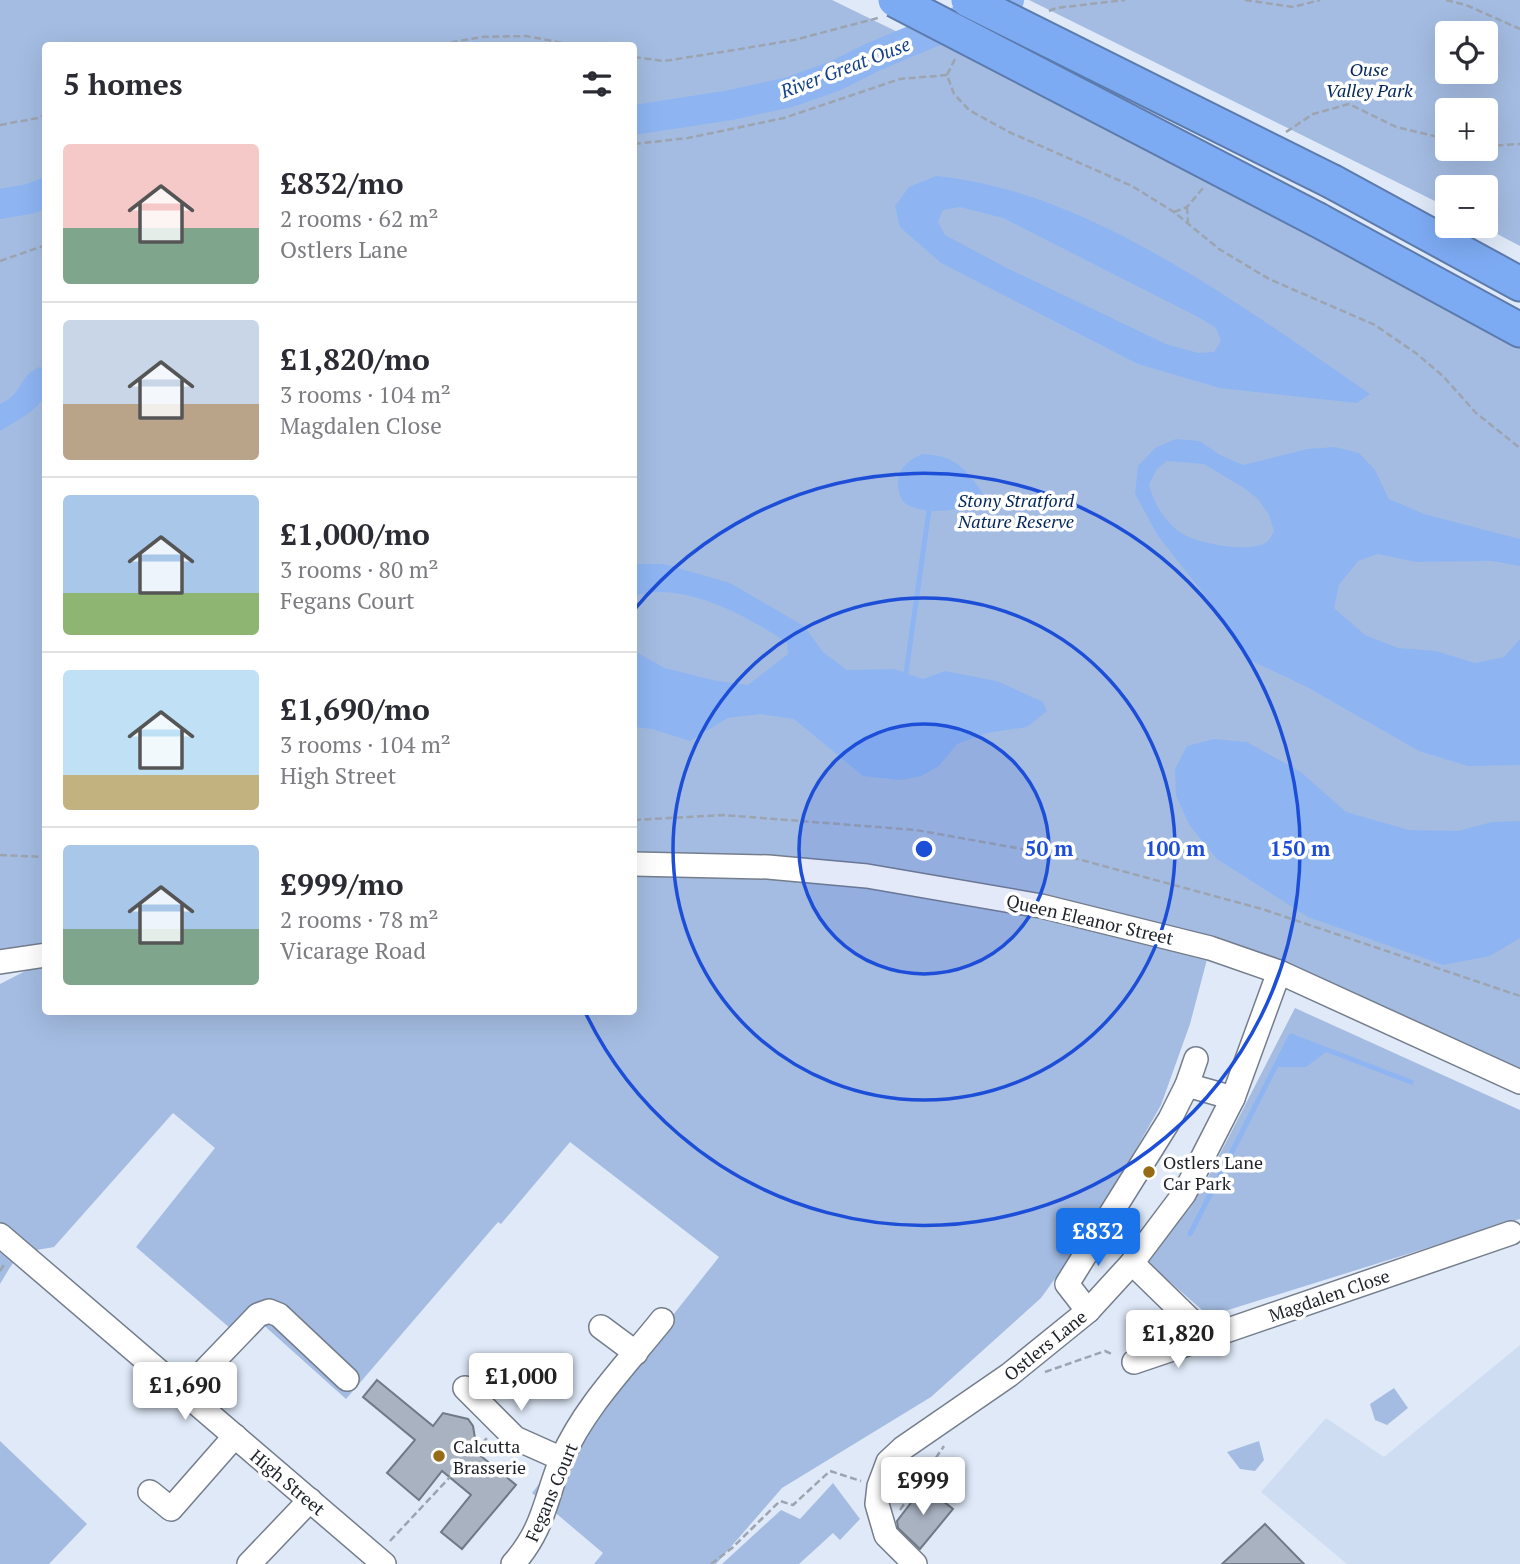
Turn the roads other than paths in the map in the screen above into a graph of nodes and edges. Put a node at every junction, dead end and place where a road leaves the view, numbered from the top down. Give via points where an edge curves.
1 (968, 0) edge
2 (892, 8) edge
3 (1520, 284) edge
4 (1520, 330) edge
5 (637, 864) edge
6 (41, 957) edge
7 (0, 962) edge
8 (1279, 972) junction
9 (0, 976) edge
10 (1196, 1059) dead end
11 (1520, 1082) edge
12 (1187, 1085) junction
13 (1233, 1098) junction
14 (1511, 1233) dead end
15 (0, 1235) edge
16 (1132, 1263) junction
17 (1088, 1311) junction
18 (662, 1320) dead end
19 (601, 1327) dead end
20 (1208, 1337) junction
21 (636, 1353) junction
22 (1134, 1362) road end
23 (347, 1379) dead end
24 (465, 1388) dead end
25 (183, 1393) junction
26 (235, 1437) junction
27 (562, 1459) junction
28 (150, 1492) dead end
29 (310, 1500) junction
30 (380, 1560) edge
31 (249, 1564) edge
32 (513, 1564) edge
33 (915, 1564) edge

1 - 3 highway, bridge via 1333,182
2 - 4 highway, bridge via 1318,220
5 - 8 street, Queen Eleanor Street via 768,867 961,890 1197,945
6 - 7 street
6 - 9 street
8 - 11 street, Queen Eleanor Street
8 - 13 street, Ostlers Lane
10 - 12 street
12 - 13 street
12 - 17 street via 1067,1284
13 - 16 street, Ostlers Lane via 1184,1194
14 - 20 street, Magdalen Close
15 - 25 street, High Street
16 - 17 street, Ostlers Lane
16 - 20 street
17 - 33 street, Ostlers Lane via 888,1462 878,1495 886,1535
18 - 21 street, Fegans Court
19 - 21 street
20 - 22 street, Magdalen Close
21 - 27 street, Fegans Court via 587,1414
23 - 25 street via 279,1315 269,1311 258,1315
24 - 27 street via 515,1438
25 - 26 street, High Street
26 - 28 street via 171,1509
26 - 29 street, High Street
27 - 32 street, Fegans Court via 544,1514 527,1549
29 - 30 street, High Street
29 - 31 street

